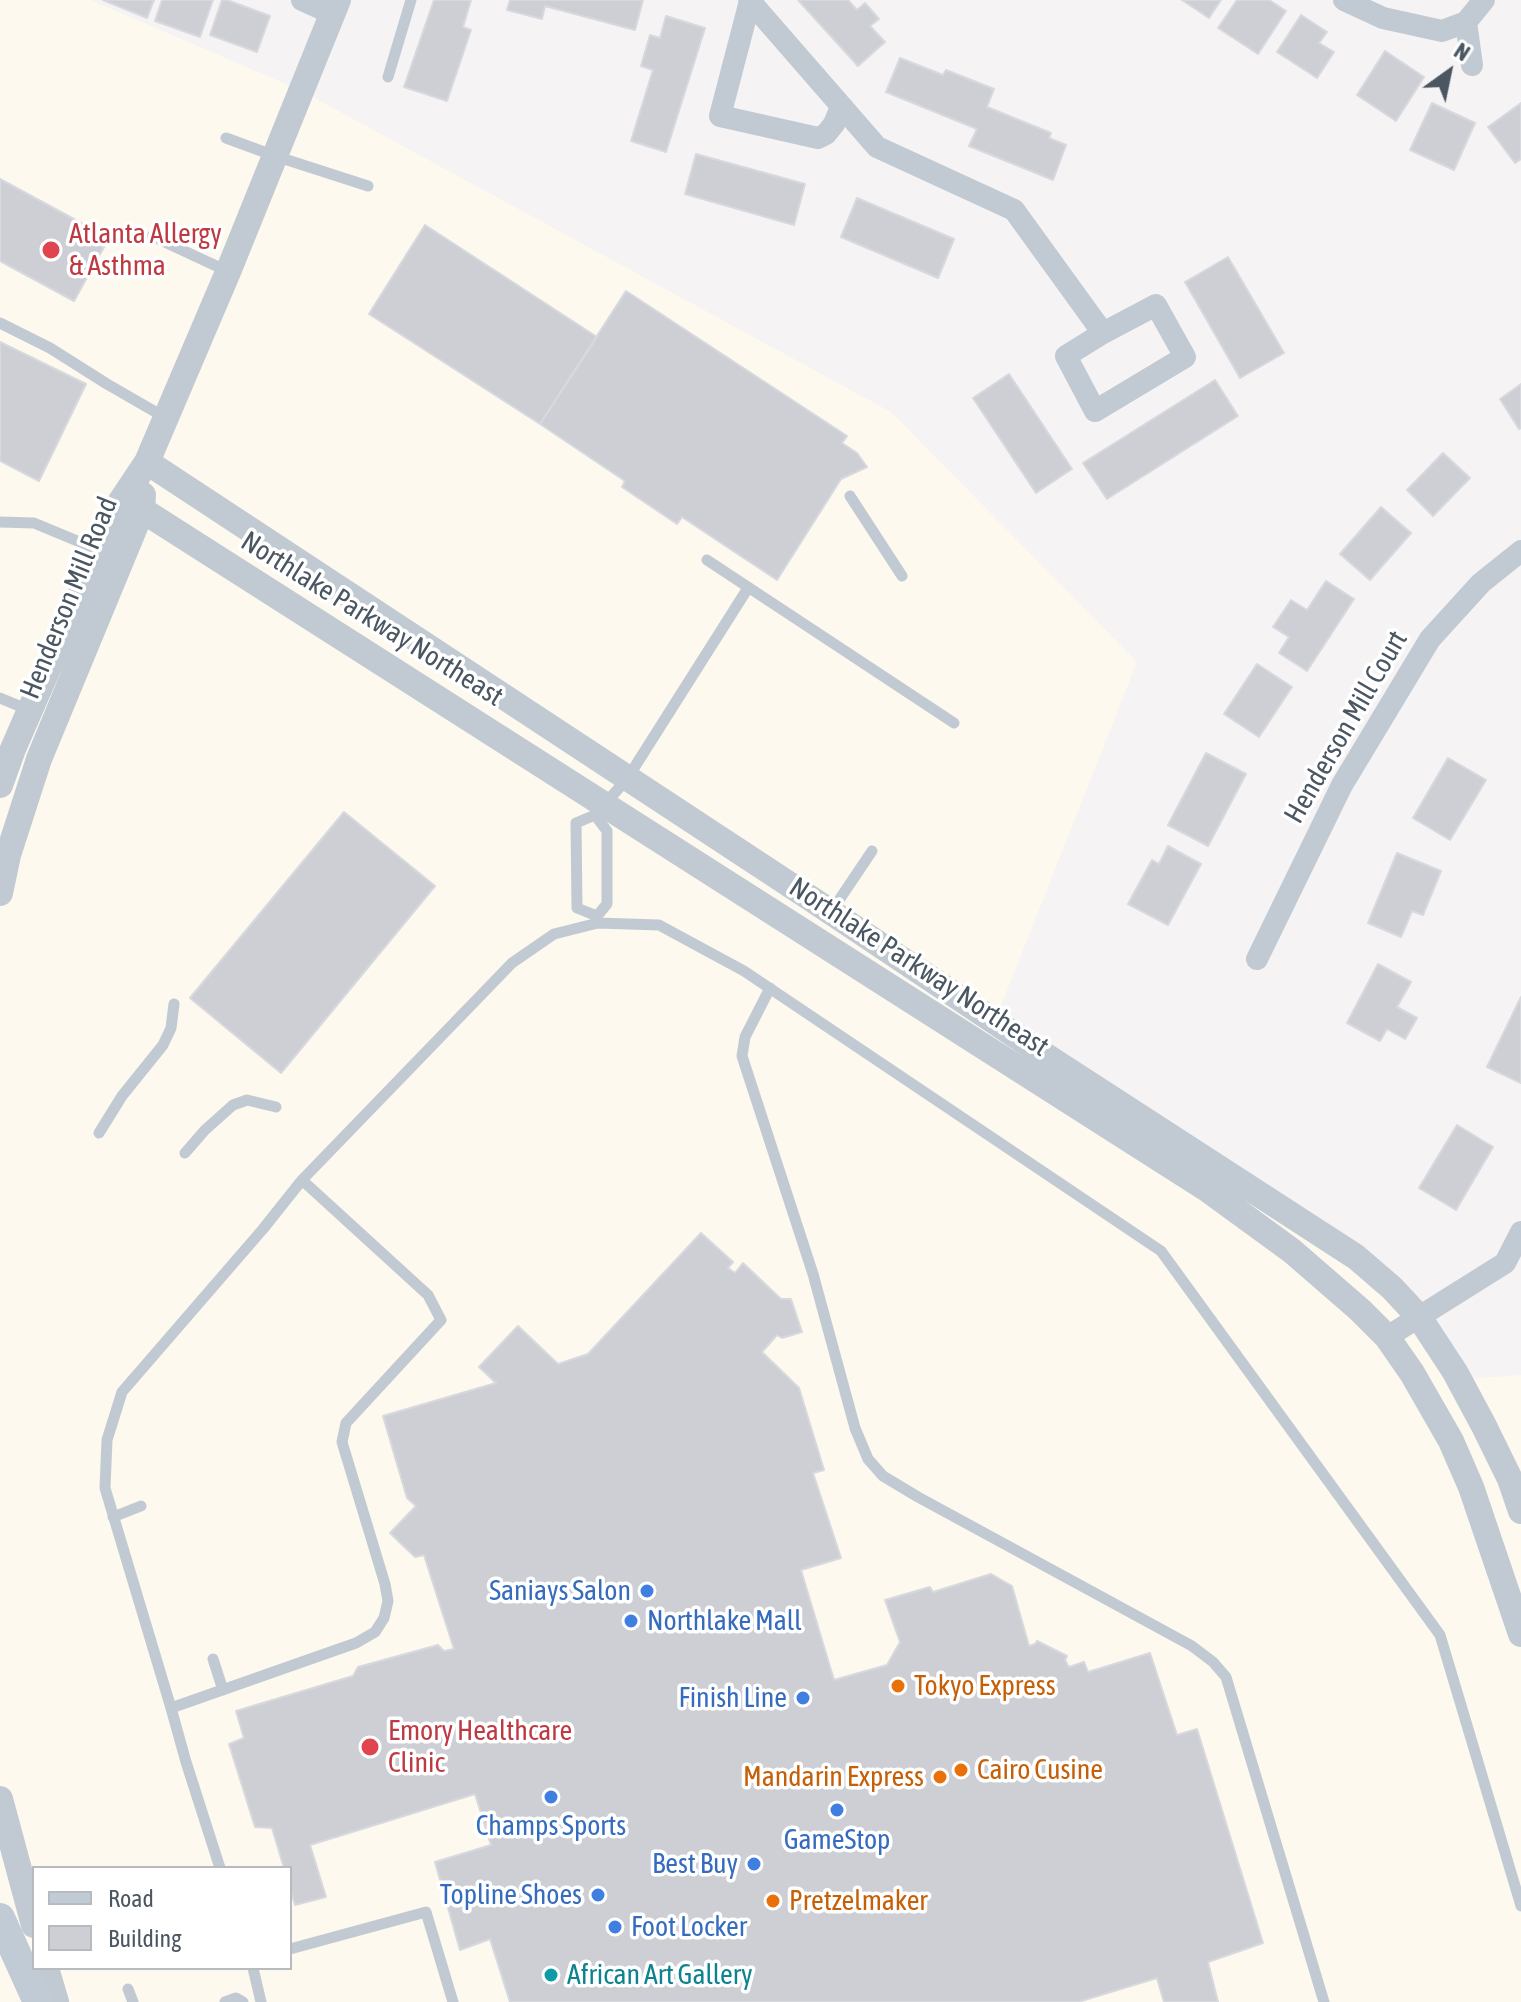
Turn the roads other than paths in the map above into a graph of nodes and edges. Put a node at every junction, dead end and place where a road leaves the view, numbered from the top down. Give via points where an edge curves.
1 (302, 0) edge
2 (411, 0) edge
3 (750, 0) edge
4 (1344, 0) edge
5 (1484, 0) edge
6 (336, 7) edge
7 (1466, 22) junction
8 (1472, 65) dead end
9 (388, 77) dead end
10 (841, 107) junction
11 (226, 138) dead end
12 (275, 156) junction
13 (368, 186) dead end
14 (152, 236) dead end
15 (228, 272) junction
16 (0, 323) edge
17 (1103, 333) junction
18 (166, 418) junction
19 (147, 462) junction
20 (850, 496) dead end
21 (131, 506) junction
22 (0, 522) edge
23 (99, 550) junction
24 (1521, 551) edge
25 (707, 560) dead end
26 (902, 576) dead end
27 (748, 588) junction
28 (0, 698) edge
29 (29, 711) junction
30 (954, 723) dead end
31 (627, 779) junction
32 (0, 785) edge
33 (600, 810) junction
34 (872, 851) dead end
35 (0, 893) edge
36 (831, 912) junction
37 (597, 919) junction
38 (1257, 959) dead end
39 (770, 988) junction
40 (174, 1004) dead end
41 (276, 1107) dead end
42 (99, 1133) dead end
43 (185, 1153) dead end
44 (302, 1180) junction
45 (1521, 1232) edge
46 (1419, 1317) junction
47 (1387, 1337) junction
48 (1519, 1496) edge
49 (141, 1506) dead end
50 (113, 1517) junction
51 (1521, 1634) edge
52 (213, 1659) dead end
53 (223, 1690) junction
54 (171, 1708) junction
55 (0, 1799) edge
56 (219, 1866) edge
57 (1521, 1906) edge
58 (0, 1918) edge
59 (32, 1918) edge
60 (292, 1948) edge
61 (47, 1970) edge
62 (253, 1970) edge
63 (128, 1989) dead end
64 (38, 2002) edge
65 (56, 2002) edge
66 (133, 2002) edge
67 (225, 2002) edge
68 (243, 2002) edge
69 (261, 2002) edge
70 (453, 2002) edge
71 (1324, 2002) edge

1 - 6 street
2 - 9 lane
3 - 10 street
3 - 10 street via 720,116 818,138 834,124
4 - 7 street via 1383,18 1442,31
5 - 7 street
6 - 12 street, Henderson Mill Road
7 - 8 street
10 - 17 street via 877,147 1014,210
11 - 12 lane
12 - 13 lane
12 - 15 street, Henderson Mill Road
14 - 15 lane
15 - 18 street, Henderson Mill Road
16 - 18 lane
17 - 17 street via 1156,305 1185,357 1095,411 1066,356
18 - 19 street, Henderson Mill Road
19 - 21 street, Henderson Mill Road
19 - 31 street, Northlake Parkway Northeast
20 - 26 lane
21 - 23 street, Henderson Mill Road
21 - 33 street, Northlake Parkway Northeast
21 - 35 street, Henderson Mill Road via 39,759
22 - 23 lane via 34,523
23 - 29 street, Henderson Mill Road
24 - 38 street, Henderson Mill Court via 1481,583 1430,639 1342,785
25 - 27 lane
27 - 30 lane
27 - 31 lane
28 - 29 lane
29 - 32 street, Henderson Mill Road
31 - 33 lane
31 - 36 street, Northlake Parkway Northeast
33 - 37 lane via 607,831 607,904
33 - 37 lane via 576,823 577,908
33 - 47 street, Northlake Parkway Northeast via 1207,1189 1292,1251
34 - 36 lane
36 - 46 street, Northlake Parkway Northeast via 1356,1257
37 - 39 lane via 659,925
37 - 44 lane via 554,934 512,963
39 - 57 lane via 1161,1251 1440,1635
39 - 71 lane via 745,1037 742,1056 868,1459 906,1490 1192,1646 1226,1677
40 - 42 lane via 163,1045
41 - 43 lane via 247,1100 233,1105
44 - 50 lane via 122,1392 107,1440 105,1488
44 - 53 lane via 428,1295 441,1320 346,1423 342,1442 385,1584 384,1618 375,1632 356,1643
45 - 46 street via 1505,1263
46 - 47 street
46 - 48 street, Northlake Parkway Northeast via 1455,1372
47 - 51 street, Northlake Parkway Northeast via 1451,1441
49 - 50 lane
50 - 54 lane
52 - 53 lane
53 - 54 lane
54 - 56 lane
55 - 59 street
58 - 64 main road
60 - 70 lane via 426,1912
61 - 65 street
62 - 69 lane
63 - 66 lane
67 - 68 lane

